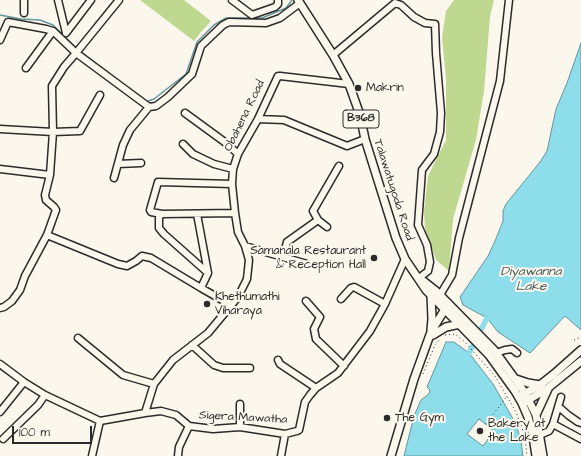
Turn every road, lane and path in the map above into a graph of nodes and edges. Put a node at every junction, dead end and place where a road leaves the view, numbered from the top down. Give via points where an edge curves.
1 (24, 0) edge
2 (58, 0) edge
3 (92, 0) edge
4 (119, 0) edge
5 (232, 0) edge
6 (278, 0) edge
7 (510, 0) edge
8 (299, 1) edge
9 (24, 13) dead end
10 (53, 31) junction
11 (0, 40) edge
12 (78, 51) junction
13 (333, 54) junction
14 (26, 68) dead end
15 (349, 84) junction
16 (100, 95) dead end
17 (149, 108) junction
18 (185, 113) dead end
19 (258, 119) junction
20 (0, 129) edge
21 (53, 132) junction
22 (365, 139) junction
23 (183, 144) dead end
24 (238, 154) junction
25 (118, 164) junction
26 (141, 164) dead end
27 (338, 166) dead end
28 (0, 169) edge
29 (233, 169) junction
30 (50, 175) junction
31 (114, 178) dead end
32 (232, 184) junction
33 (235, 213) junction
34 (162, 214) junction
35 (197, 214) junction
36 (318, 220) junction
37 (327, 227) dead end
38 (47, 235) junction
39 (244, 246) junction
40 (283, 257) junction
41 (405, 259) junction
42 (307, 264) dead end
43 (208, 273) junction
44 (418, 278) junction
45 (201, 288) junction
46 (431, 295) junction
47 (440, 295) junction
48 (341, 299) dead end
49 (306, 301) dead end
50 (384, 304) junction
51 (231, 305) junction
52 (0, 308) edge
53 (449, 309) junction
54 (460, 324) junction
55 (472, 332) junction
56 (432, 334) junction
57 (581, 337) edge
58 (78, 338) dead end
59 (574, 340) dead end
60 (192, 345) junction
61 (581, 350) edge
62 (493, 353) junction
63 (517, 353) dead end
64 (278, 360) dead end
65 (581, 361) edge
66 (0, 364) edge
67 (344, 366) junction
68 (250, 368) dead end
69 (423, 374) dead end
70 (516, 379) junction
71 (24, 382) junction
72 (154, 384) junction
73 (540, 385) junction
74 (316, 388) junction
75 (548, 388) junction
76 (45, 395) junction
77 (507, 396) junction
78 (561, 397) dead end
79 (523, 398) junction
80 (240, 404) dead end
81 (559, 407) junction
82 (0, 412) edge
83 (145, 413) junction
84 (536, 415) junction
85 (100, 421) junction
86 (581, 422) edge
87 (486, 424) dead end
88 (553, 424) junction
89 (189, 426) junction
90 (240, 427) junction
91 (285, 434) junction
92 (540, 435) junction
93 (3, 439) dead end
94 (581, 439) edge
95 (92, 456) edge
96 (178, 456) edge
97 (281, 456) edge
98 (391, 456) edge
99 (527, 456) edge
100 (536, 456) edge
101 (543, 456) edge

1 - 9 street
2 - 3 street via 66,33
4 - 12 street
5 - 6 street via 252,15 275,7
7 - 47 street via 500,81 458,238 452,275
8 - 13 main road, Talawatugoda Road / B368
8 - 17 street via 280,18 266,23 229,22 223,25 201,46 192,74 168,97
10 - 11 street via 8,22
10 - 12 street
10 - 14 street
12 - 17 street
12 - 21 street via 52,86
13 - 15 main road, Talawatugoda Road / B368
13 - 44 street via 395,3 425,23 435,24 440,132 434,154 422,170 418,225 427,245 430,262 428,271
15 - 19 street, Obahena Road via 278,76
15 - 22 main road, Talawatugoda Road / B368
16 - 21 street via 80,131
17 - 25 street via 130,130
18 - 24 street
19 - 22 street via 284,120 347,146
19 - 24 street, Obahena Road
20 - 21 street
21 - 30 street
22 - 41 main road, Talawatugoda Road / B368
23 - 29 street via 193,154
24 - 29 street, Obahena Road
25 - 26 street
25 - 31 street
27 - 36 street via 313,211
28 - 30 street
29 - 32 street, Obahena Road
30 - 38 street via 45,195 46,200 56,210
32 - 33 street, Obahena Road
32 - 34 street via 158,182 150,210
33 - 35 street
33 - 39 street, Obahena Road via 238,232
34 - 35 street
34 - 43 street via 159,217 159,228
35 - 43 street
36 - 37 street
36 - 40 street via 287,242
38 - 45 street via 127,266 142,256 151,258
38 - 52 street via 20,290 12,301 4,308
39 - 40 street
39 - 51 street, Obahena Road via 249,260 247,279
40 - 42 street
41 - 44 main road, Talawatugoda Road / B368
41 - 50 street, Sigera Mawatha
43 - 45 street
44 - 46 main road, Talawatugoda Road / B368
44 - 47 main road, Talawatugoda Road / B368
45 - 51 street
46 - 53 main road, Talawatugoda Road / B368
46 - 56 main road
47 - 53 main road, Talawatugoda Road / B368
48 - 50 street via 354,287
49 - 67 street via 320,316 314,329 316,339
50 - 67 street, Sigera Mawatha via 370,332
51 - 60 street, Obahena Road via 208,333
53 - 54 main road, Talawatugoda Road / B368
53 - 55 main road, Talawatugoda Road / B368
53 - 56 main road
54 - 55 main road, Talawatugoda Road / B368
54 - 56 main road
55 - 62 main road, Talawatugoda Road / B368
56 - 98 main road via 414,379
57 - 59 path
58 - 72 street via 123,375
60 - 68 street via 214,365 223,368
60 - 72 street, Obahena Road via 172,360
61 - 73 main road
62 - 63 street via 512,349
62 - 70 main road, Talawatugoda Road / B368
62 - 79 main road, Talawatugoda Road / B368 via 508,380
64 - 74 street via 280,364
65 - 75 main road
66 - 71 street
67 - 74 street, Sigera Mawatha
69 - 77 path via 435,345 443,335 455,334 495,376
70 - 73 main road
70 - 79 main road, Talawatugoda Road / B368
71 - 76 street
71 - 82 street
72 - 83 street, Obahena Road
73 - 79 main road
74 - 91 street, Sigera Mawatha via 305,402 299,430
75 - 79 main road
75 - 84 main road
76 - 85 street
76 - 93 street
77 - 87 path
77 - 99 path via 525,436
78 - 81 street
79 - 84 main road, Talawatugoda Road / B368
79 - 100 main road, Talawatugoda Road / B368
80 - 90 street
81 - 86 street via 568,416
81 - 88 street
83 - 85 street, Sigera Mawatha
83 - 89 street, Sigera Mawatha via 161,411 176,415
84 - 92 main road, Talawatugoda Road / B368
85 - 95 street
88 - 92 street via 549,431
88 - 94 street
89 - 90 street, Sigera Mawatha via 212,429
89 - 96 street
90 - 91 street, Sigera Mawatha
91 - 97 street
92 - 101 main road, Talawatugoda Road / B368

